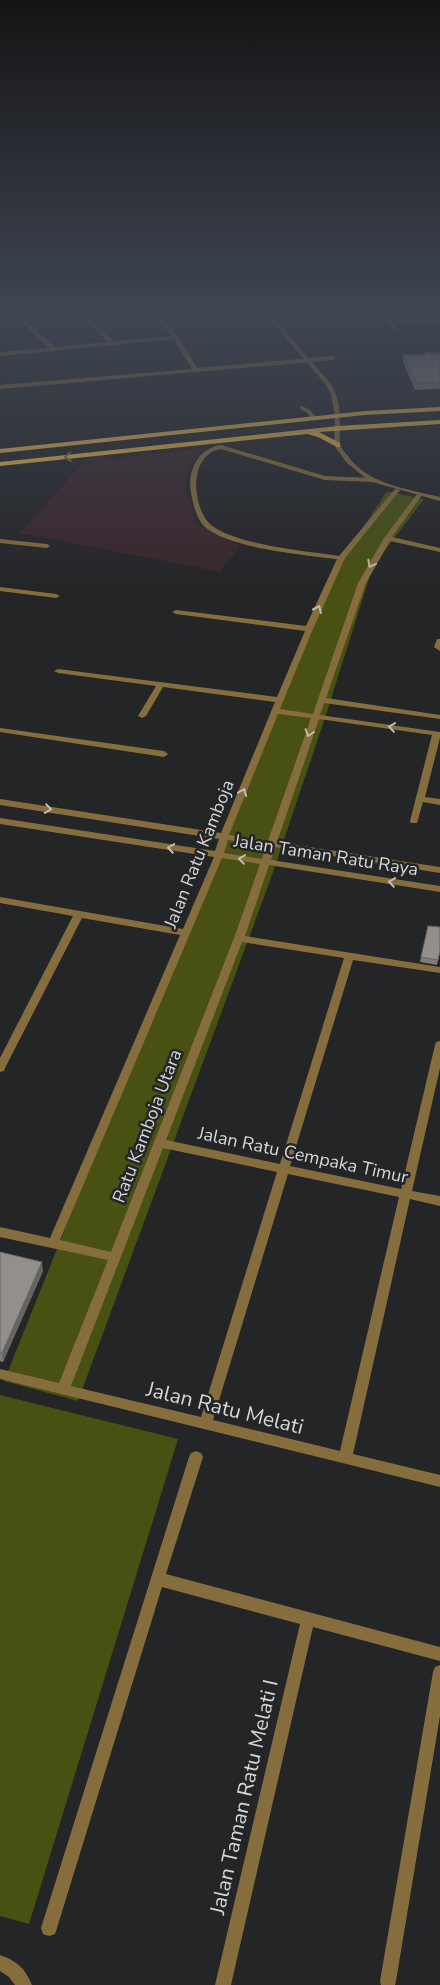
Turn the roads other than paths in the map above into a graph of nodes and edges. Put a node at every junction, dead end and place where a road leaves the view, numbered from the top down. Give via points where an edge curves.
1 (336, 403) edge
2 (302, 408) dead end
3 (440, 409) edge
4 (338, 416) junction
5 (315, 418) junction
6 (440, 422) edge
7 (338, 430) junction
8 (297, 432) junction
9 (336, 445) junction
10 (0, 451) edge
11 (0, 464) edge
12 (371, 480) junction
13 (397, 490) junction
14 (419, 495) junction
15 (440, 499) edge
16 (387, 538) junction
17 (0, 540) edge
18 (47, 546) dead end
19 (440, 550) edge
20 (341, 558) junction
21 (0, 589) edge
22 (56, 596) dead end
23 (176, 612) dead end
24 (309, 629) junction
25 (440, 641) edge
26 (440, 650) edge
27 (58, 671) dead end
28 (160, 684) junction
29 (281, 700) junction
30 (321, 700) junction
31 (276, 711) junction
32 (142, 716) dead end
33 (315, 716) junction
34 (440, 717) edge
35 (0, 730) edge
36 (439, 734) edge
37 (164, 754) dead end
38 (420, 799) junction
39 (0, 802) edge
40 (440, 802) edge
41 (414, 821) dead end
42 (0, 822) edge
43 (224, 838) junction
44 (272, 846) junction
45 (219, 853) junction
46 (266, 861) junction
47 (440, 870) edge
48 (440, 889) edge
49 (0, 900) edge
50 (79, 914) junction
51 (186, 933) junction
52 (239, 938) junction
53 (350, 955) junction
54 (440, 970) edge
55 (440, 1046) edge
56 (0, 1068) edge
57 (159, 1143) junction
58 (284, 1169) junction
59 (405, 1194) junction
60 (440, 1201) edge
61 (0, 1232) edge
62 (53, 1244) junction
63 (114, 1258) junction
64 (0, 1374) edge
65 (63, 1390) junction
66 (205, 1424) junction
67 (196, 1457) dead end
68 (345, 1458) junction
69 (440, 1481) edge
70 (158, 1579) junction
71 (308, 1619) junction
72 (440, 1654) edge
73 (440, 1672) edge
74 (49, 1928) dead end
75 (0, 1963) edge
76 (23, 1981) edge
77 (388, 1981) dead end
78 (223, 1985) edge

1 - 4 street
2 - 5 street
3 - 4 main road
4 - 5 main road
4 - 7 street
5 - 10 main road
6 - 7 main road via 354,426
7 - 8 main road
7 - 9 street
8 - 9 main road via 320,435
8 -> 11 main road
9 - 12 street via 354,468
12 - 13 street
12 - 20 street via 325,478 220,447 203,456 193,476 197,505 207,525 215,530 226,536
13 - 14 street
13 - 20 street, Jalan Ratu Kamboja
14 - 15 street
14 - 16 street
16 - 19 street
16 -> 30 street via 362,583
17 - 18 street
24 -> 20 street, Jalan Ratu Kamboja
21 - 22 street
23 - 24 street
24 - 29 street, Jalan Ratu Kamboja
25 - 26 street
27 - 28 street
28 - 29 street
28 - 32 street
29 - 31 street, Jalan Ratu Kamboja
30 - 33 street
30 - 34 street
31 - 33 street
43 -> 31 street, Jalan Ratu Kamboja
36 -> 33 street
33 -> 44 street
35 - 37 street
36 - 38 street
38 - 40 street
38 - 41 street
39 -> 43 street, Jalan Taman Ratu Raya
45 -> 42 street, Jalan Taman Ratu Raya
43 - 44 street, Jalan Taman Ratu Raya
43 - 45 street, Jalan Ratu Kamboja
44 - 46 street
44 - 47 street, Jalan Taman Ratu Raya
46 -> 45 street, Jalan Taman Ratu Raya
45 - 51 street, Jalan Ratu Kamboja
48 -> 46 street, Jalan Taman Ratu Raya
46 - 52 street, Ratu Kamboja Utara
49 - 50 street
50 - 51 street
50 - 56 street
51 - 62 street, Jalan Ratu Kamboja
52 - 53 street
52 - 57 street, Ratu Kamboja Utara
53 - 54 street
53 - 58 street
55 - 59 street
57 - 58 street, Jalan Ratu Cempaka Timur
57 - 63 street, Ratu Kamboja Utara
58 - 59 street, Jalan Ratu Cempaka Timur
58 - 66 street
59 - 60 street, Jalan Ratu Cempaka Timur
59 - 68 street
61 - 62 street
62 - 63 street
63 - 65 street, Ratu Kamboja Utara
64 - 65 street, Jalan Ratu Melati
65 - 66 street, Jalan Ratu Melati
66 - 68 street, Jalan Ratu Melati
67 - 70 street
68 - 69 street, Jalan Ratu Melati
70 - 71 street
70 - 74 street
71 - 72 street
71 - 78 street, Jalan Taman Ratu Melati I
73 - 77 street
75 - 76 street via 14,1970

